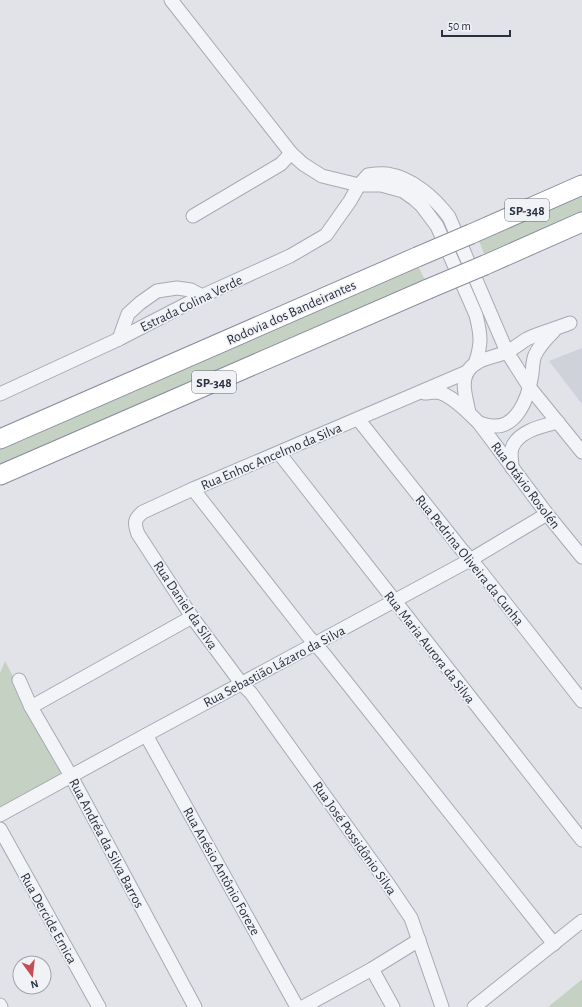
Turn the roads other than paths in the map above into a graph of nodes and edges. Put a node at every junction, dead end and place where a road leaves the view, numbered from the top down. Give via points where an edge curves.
1 (171, 0) edge
2 (291, 154) junction
3 (359, 185) junction
4 (582, 185) edge
5 (193, 216) dead end
6 (582, 222) edge
7 (202, 296) junction
8 (570, 323) dead end
9 (555, 330) junction
10 (119, 339) junction
11 (507, 352) junction
12 (471, 368) junction
13 (530, 388) junction
14 (0, 394) edge
15 (415, 394) junction
16 (469, 413) junction
17 (358, 419) junction
18 (558, 422) junction
19 (479, 423) junction
20 (0, 439) edge
21 (580, 447) edge
22 (279, 453) junction
23 (512, 468) junction
24 (0, 475) edge
25 (193, 489) junction
26 (547, 514) junction
27 (135, 525) joint
28 (582, 557) edge
29 (470, 560) junction
30 (395, 601) junction
31 (192, 617) junction
32 (315, 644) junction
33 (19, 680) dead end
34 (241, 683) junction
35 (582, 701) edge
36 (30, 707) junction
37 (146, 735) junction
38 (70, 776) junction
39 (0, 816) edge
40 (0, 829) edge
41 (582, 840) edge
42 (582, 921) edge
43 (419, 940) junction
44 (554, 944) junction
45 (372, 969) junction
46 (99, 1007) edge
47 (195, 1007) edge
48 (297, 1007) edge
49 (303, 1007) edge
50 (393, 1007) edge
51 (442, 1007) edge
52 (474, 1007) edge

1 - 2 street
2 - 3 street via 322,176
2 - 5 street via 281,164
3 - 7 street, Estrada Colina Verde via 326,234 290,256
3 - 11 street, Estrada Colina Verde via 368,175 386,174 419,188 443,209 449,217
3 - 12 street via 381,185 403,192 414,198 437,226 479,327 480,349
4 - 20 highway, Rodovia dos Bandeirantes / SP-348, bridge
6 - 24 highway, SP-348, bridge
7 - 10 street, Estrada Colina Verde
7 - 10 street via 191,290 177,288 157,291 128,314
8 - 9 street
9 - 11 street via 527,339
9 - 13 street via 541,344 534,357
10 - 14 street, Estrada Colina Verde
11 - 12 street via 488,358
11 - 13 street
12 - 15 street, Rua Enhoc Ancelmo da Silva
12 - 16 street via 464,383
13 - 18 street
13 - 19 street via 512,420 495,426
15 - 16 street, Rua Enhoc Ancelmo da Silva via 438,392 448,396
15 - 17 street, Rua Enhoc Ancelmo da Silva
16 - 19 street, Rua Otávio Rosolén
17 - 22 street, Rua Enhoc Ancelmo da Silva
17 - 29 street, Rua Pedrina Oliveira da Cunha
18 - 21 street
18 - 23 street via 536,428 519,437 512,449
19 - 23 street, Rua Otávio Rosolén
22 - 25 street, Rua Enhoc Ancelmo da Silva
22 - 30 street, Rua Maria Aurora da Silva
23 - 26 street, Rua Otávio Rosolén
25 - 27 street, Rua Enhoc Ancelmo da Silva via 143,512 137,517
25 - 32 street
26 - 28 street, Rua Otávio Rosolén
26 - 29 street, Rua Sebastião Lázaro da Silva
27 - 31 street, Rua Daniel da Silva via 138,534
29 - 30 street, Rua Sebastião Lázaro da Silva
29 - 35 street, Rua Pedrina Oliveira da Cunha
30 - 32 street, Rua Sebastião Lázaro da Silva
30 - 41 street, Rua Maria Aurora da Silva
31 - 34 street, Rua Daniel da Silva
31 - 36 street
32 - 34 street, Rua Sebastião Lázaro da Silva
32 - 44 street
33 - 36 street, Rua Andréa da Silva Barros
34 - 37 street, Rua Sebastião Lázaro da Silva
34 - 43 street, Rua José Possidônio Silva via 386,881 411,918
36 - 38 street, Rua Andréa da Silva Barros
37 - 38 street, Rua Sebastião Lázaro da Silva
37 - 48 street, Rua Anésio Antônio Foreze
38 - 39 street, Rua Sebastião Lázaro da Silva
38 - 47 street, Rua Andréa da Silva Barros
40 - 46 street, Rua Dercide Ernica
42 - 44 street
43 - 45 street
43 - 51 street, Rua José Possidônio Silva
44 - 52 street
45 - 49 street
45 - 50 street

